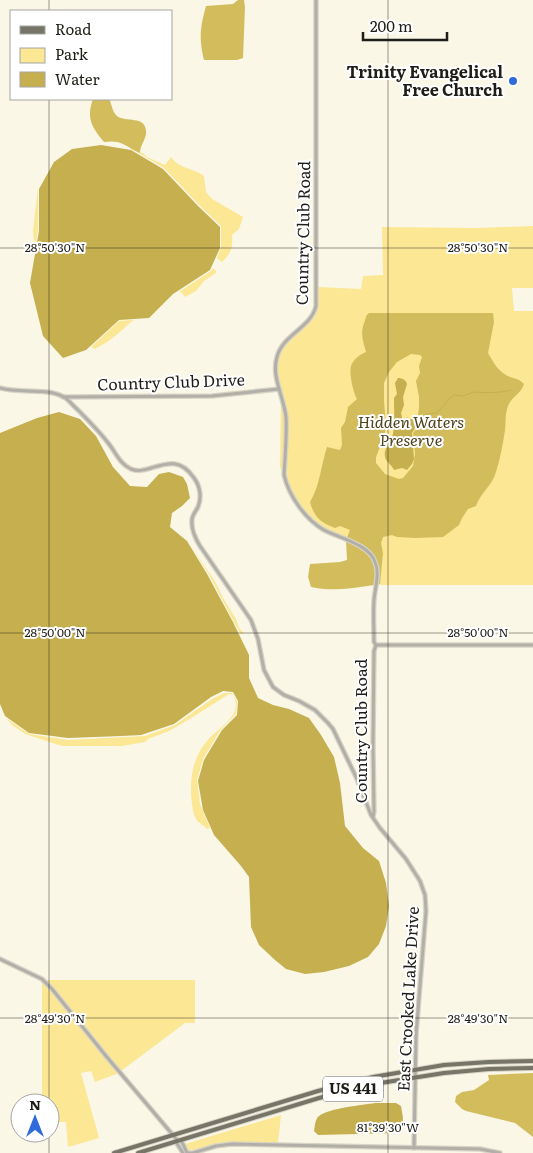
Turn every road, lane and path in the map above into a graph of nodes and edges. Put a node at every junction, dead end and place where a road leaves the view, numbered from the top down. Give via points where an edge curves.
1 (316, 0) edge
2 (0, 388) edge
3 (279, 389) junction
4 (63, 397) junction
5 (375, 645) junction
6 (533, 645) edge
7 (373, 818) junction
8 (0, 959) edge
9 (533, 1061) edge
10 (533, 1068) edge
11 (415, 1069) junction
12 (415, 1076) junction
13 (318, 1091) junction
14 (304, 1095) junction
15 (304, 1103) junction
16 (290, 1107) junction
17 (173, 1135) junction
18 (178, 1141) junction
19 (414, 1148) junction
20 (114, 1153) edge
21 (138, 1153) edge
22 (182, 1153) edge
23 (187, 1153) edge
24 (500, 1153) edge

1 - 3 street, Country Club Road via 316,306 311,319 279,351 276,364
2 - 4 street via 48,392
3 - 4 street, Country Club Drive via 212,396
3 - 5 street, Country Club Road via 286,418 284,475 290,492 316,524 360,546 372,555 375,562
4 - 7 street, East Crooked Lake Drive via 97,429 126,465 142,470 170,464 193,476 200,492 192,520 195,536 251,620 269,681 278,692 308,705 328,723 349,760
5 - 6 street
5 - 7 street, Country Club Road
7 - 11 street, East Crooked Lake Drive via 412,867 425,895
8 - 17 street via 34,975 57,994
9 - 11 main road, US 441
10 - 12 main road, US 441
11 - 12 street, East Crooked Lake Drive
11 - 13 main road, US 441
12 - 15 main road, US 441
12 - 19 street, East Crooked Lake Drive
13 - 14 main road, US 441
13 - 15 main road
14 - 16 main road
14 - 17 main road, US 441
15 - 16 main road, US 441
16 - 18 main road, US 441
17 - 18 street
17 - 20 main road, US 441
18 - 21 main road, US 441
18 - 22 street
18 - 23 street
19 - 23 street via 251,1145 216,1146
19 - 24 street via 480,1149

